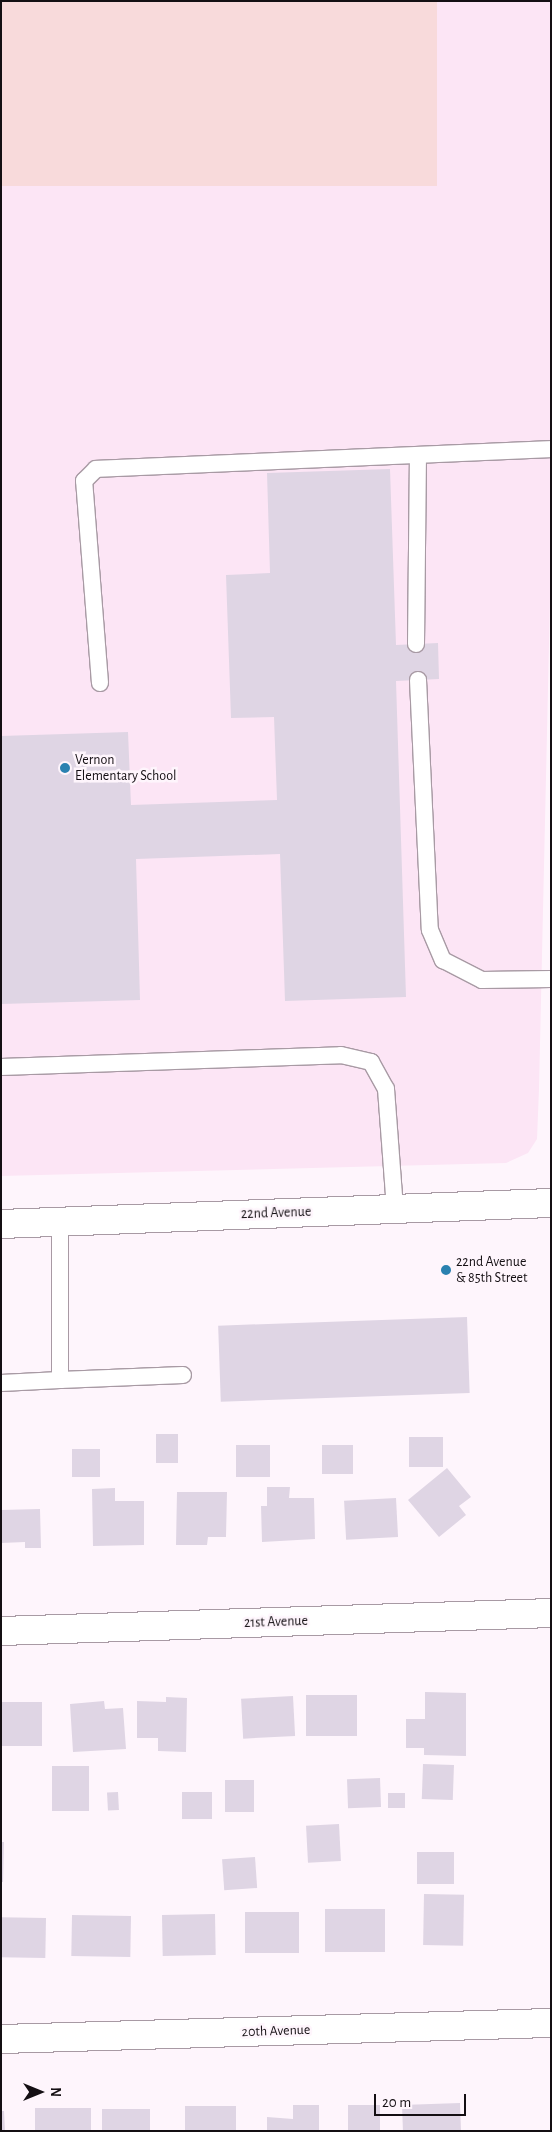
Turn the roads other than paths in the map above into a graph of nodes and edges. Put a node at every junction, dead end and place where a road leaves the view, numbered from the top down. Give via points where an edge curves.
1 (551, 449) edge
2 (418, 455) junction
3 (416, 644) dead end
4 (418, 680) dead end
5 (100, 683) dead end
6 (551, 979) edge
7 (1, 1067) edge
8 (551, 1203) edge
9 (394, 1209) junction
10 (60, 1221) junction
11 (1, 1224) edge
12 (183, 1375) dead end
13 (60, 1380) junction
14 (1, 1383) edge
15 (551, 1613) edge
16 (1, 1630) edge
17 (551, 2023) edge
18 (1, 2039) edge

1 - 2 lane
2 - 3 lane
2 - 5 lane via 96,469 84,481
4 - 6 lane via 430,930 443,960 482,980
7 - 9 lane via 341,1055 372,1062 386,1089
8 - 9 street, 22nd Avenue
9 - 10 street, 22nd Avenue
10 - 11 street, 22nd Avenue
10 - 13 lane
12 - 13 lane
13 - 14 lane
15 - 16 street, 21st Avenue
17 - 18 street, 20th Avenue

